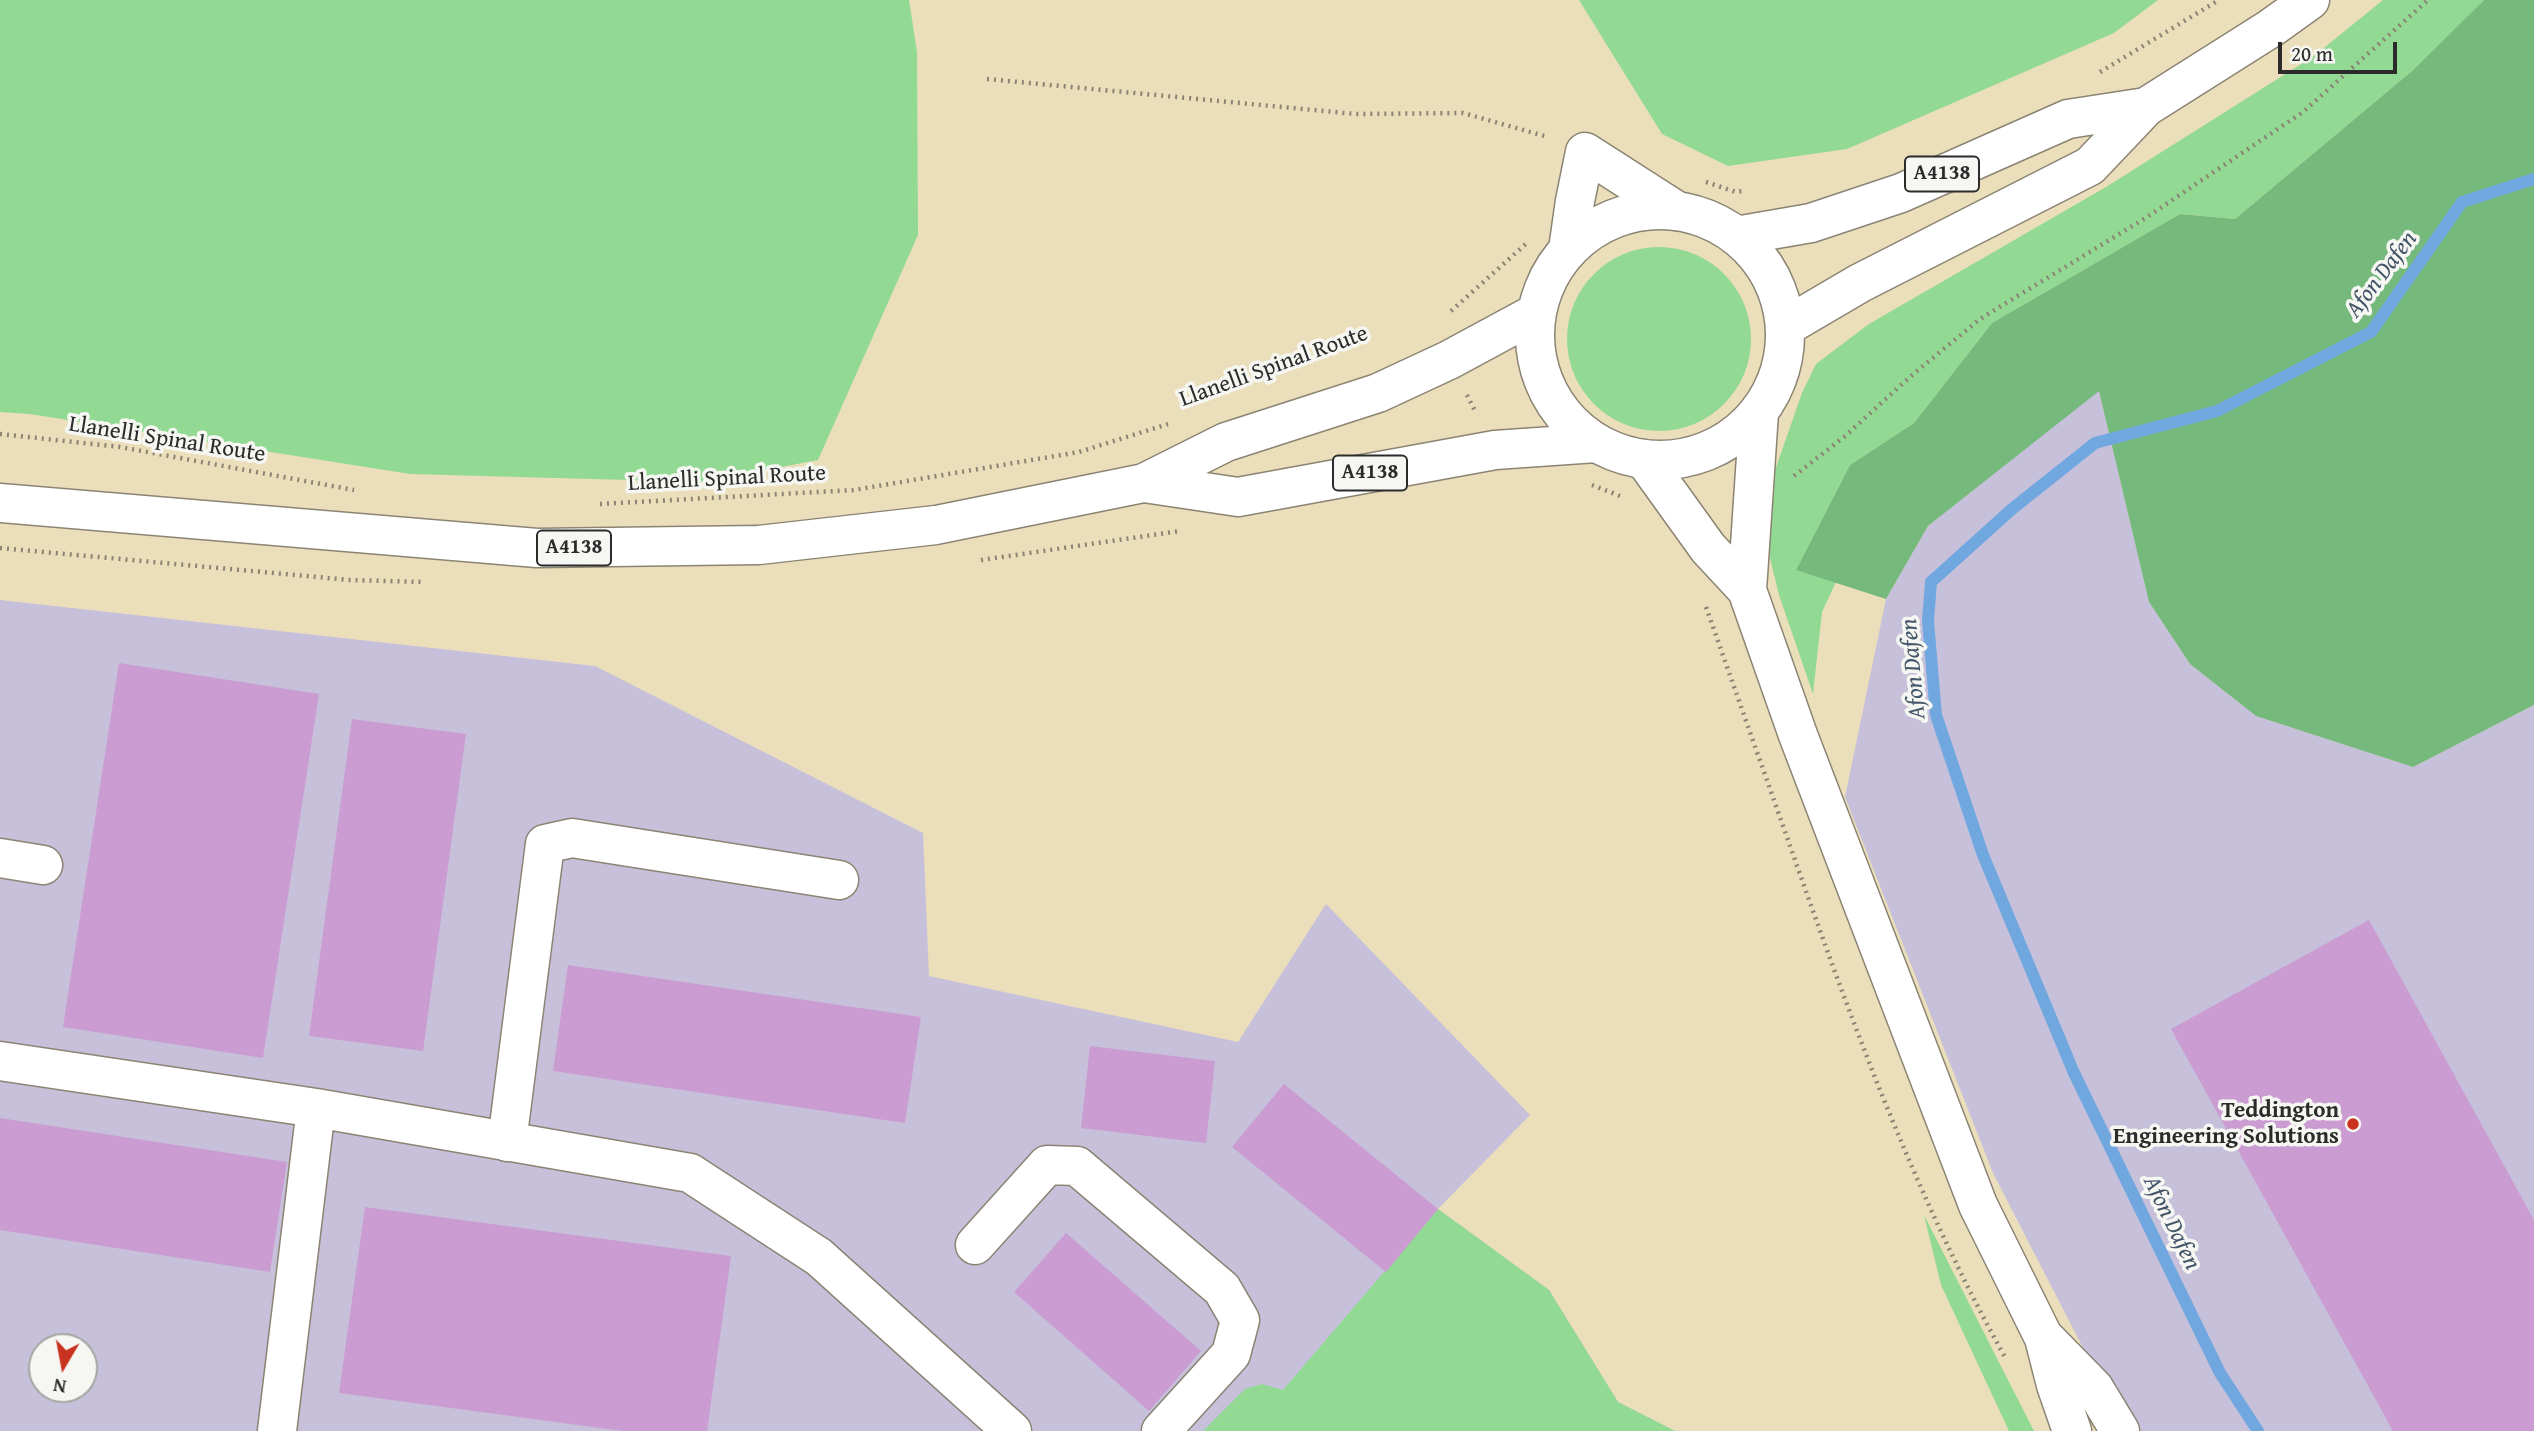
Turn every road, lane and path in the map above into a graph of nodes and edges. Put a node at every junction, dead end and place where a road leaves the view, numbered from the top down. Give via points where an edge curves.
1 (2219, 0) edge
2 (2310, 0) edge
3 (2428, 0) edge
4 (2095, 76) dead end
5 (987, 79) dead end
6 (2146, 107) junction
7 (1585, 152) junction
8 (1700, 180) dead end
9 (1749, 190) dead end
10 (1575, 201) junction
11 (1677, 211) junction
12 (1736, 236) junction
13 (1568, 250) junction
14 (1536, 313) junction
15 (1785, 327) junction
16 (1449, 360) junction
17 (1759, 412) junction
18 (1169, 423) dead end
19 (0, 434) edge
20 (1596, 443) junction
21 (1495, 450) junction
22 (1644, 459) junction
23 (1789, 480) dead end
24 (1144, 483) junction
25 (1583, 484) dead end
26 (366, 492) dead end
27 (1621, 496) dead end
28 (0, 503) edge
29 (592, 505) dead end
30 (1746, 590) junction
31 (0, 858) edge
32 (43, 865) dead end
33 (839, 880) dead end
34 (0, 1060) edge
35 (316, 1108) junction
36 (507, 1142) junction
37 (975, 1245) dead end
38 (2044, 1338) junction
39 (277, 1431) edge
40 (1012, 1431) edge
41 (1161, 1431) edge
42 (2072, 1431) edge
43 (2120, 1431) edge

1 - 4 path
2 - 6 main road, A4138
3 - 23 path via 2303,112 2147,217 1980,319
5 - 7 path via 1356,114 1463,113 1532,131
6 - 12 main road, A4138 via 2068,119 1900,192 1811,223
6 - 15 main road, A4138 via 2090,166 1860,283
7 - 10 main road
7 - 11 main road
8 - 9 path via 1736,192
10 - 13 main road
10 - 16 path via 1436,325
11 - 12 main road via 1708,219
11 - 13 main road via 1637,212 1599,225
12 - 15 main road via 1761,261 1777,292
13 - 14 main road via 1547,279
14 - 16 main road, A4138
14 - 20 main road via 1535,352 1545,388 1567,419
15 - 17 main road via 1783,357
16 - 21 path
16 - 24 main road, A4138 via 1378,393 1226,442
17 - 22 main road via 1727,442 1687,457
17 - 30 main road
18 - 29 path, Llanelli Spinal Route via 1079,452 854,490
19 - 26 path, Llanelli Spinal Route via 120,447
20 - 21 main road, A4138
20 - 22 main road
21 - 24 main road, A4138 via 1238,497
22 - 30 main road via 1708,548
24 - 28 main road, A4138 via 936,525 759,545 537,548
25 - 27 path
30 - 38 main road via 1978,1205
31 - 32 main road
33 - 36 main road via 572,838 545,844
34 - 35 main road
35 - 36 main road
35 - 39 main road
36 - 40 main road via 690,1173 819,1257
37 - 41 main road via 1047,1166 1077,1166 1222,1289 1240,1320 1231,1354
38 - 42 main road
38 - 43 main road via 2094,1388

